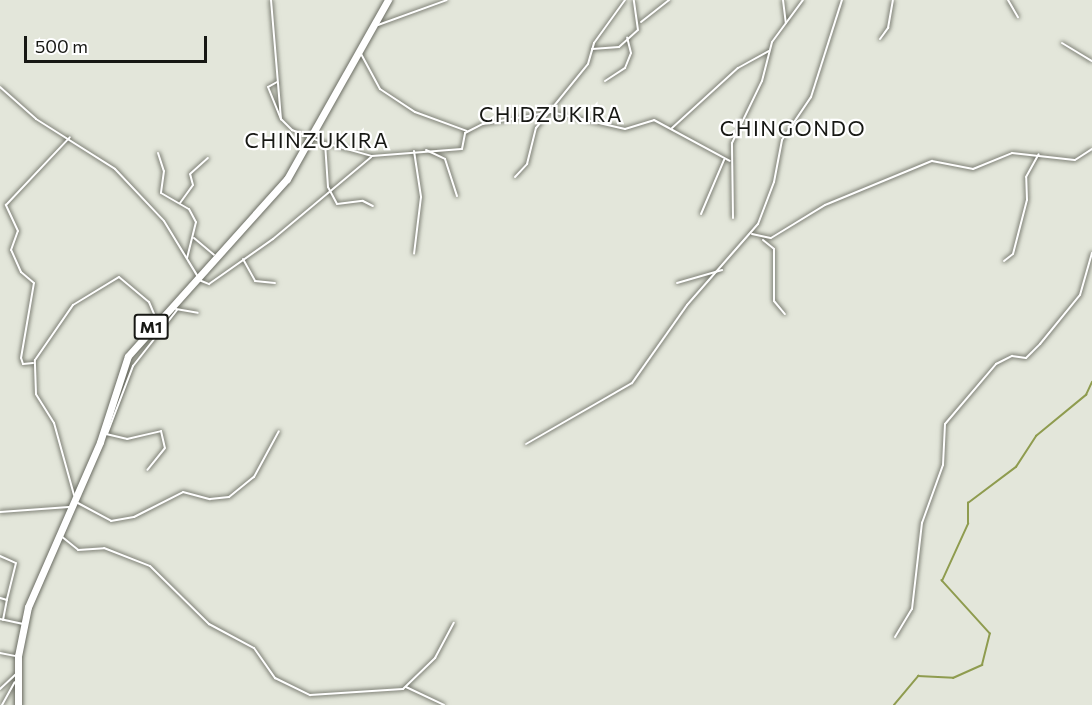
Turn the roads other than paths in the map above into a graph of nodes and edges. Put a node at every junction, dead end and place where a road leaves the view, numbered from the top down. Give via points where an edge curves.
1 (271, 0) edge
2 (388, 0) edge
3 (447, 0) edge
4 (625, 0) edge
5 (634, 0) edge
6 (669, 0) edge
7 (783, 0) edge
8 (803, 0) edge
9 (842, 0) edge
10 (892, 0) edge
11 (1008, 0) edge
12 (1018, 17) dead end
13 (641, 22) junction
14 (375, 23) junction
15 (786, 23) junction
16 (627, 37) junction
17 (880, 39) dead end
18 (1062, 43) dead end
19 (592, 49) junction
20 (769, 51) junction
21 (360, 52) junction
22 (1092, 61) edge
23 (278, 81) junction
24 (605, 81) dead end
25 (0, 87) edge
26 (551, 112) junction
27 (281, 119) junction
28 (672, 128) junction
29 (467, 131) junction
30 (315, 136) junction
31 (70, 137) junction
32 (325, 143) junction
33 (1092, 149) edge
34 (426, 150) junction
35 (414, 151) junction
36 (158, 153) dead end
37 (1039, 154) junction
38 (372, 156) junction
39 (208, 158) dead end
40 (724, 160) junction
41 (730, 161) junction
42 (515, 177) dead end
43 (329, 193) junction
44 (457, 196) dead end
45 (180, 203) junction
46 (373, 206) dead end
47 (701, 214) dead end
48 (733, 218) dead end
49 (752, 234) junction
50 (194, 238) junction
51 (763, 240) junction
52 (1092, 253) edge
53 (414, 254) dead end
54 (217, 257) junction
55 (187, 258) junction
56 (243, 260) junction
57 (1004, 261) dead end
58 (724, 269) junction
59 (197, 278) junction
60 (275, 283) dead end
61 (677, 283) dead end
62 (174, 307) junction
63 (198, 313) dead end
64 (785, 314) dead end
65 (157, 321) junction
66 (33, 363) junction
67 (279, 430) dead end
68 (105, 433) junction
69 (526, 444) dead end
70 (147, 470) dead end
71 (73, 502) junction
72 (0, 512) edge
73 (58, 534) junction
74 (0, 556) edge
75 (0, 598) edge
76 (7, 600) junction
77 (1, 619) edge
78 (454, 623) dead end
79 (24, 624) junction
80 (895, 637) dead end
81 (0, 653) edge
82 (18, 656) junction
83 (18, 675) junction
84 (406, 687) junction
85 (0, 689) edge
86 (2, 705) edge
87 (18, 705) edge
88 (444, 705) edge

1 - 23 street
2 - 14 highway, M1
3 - 14 street via 423,10 409,9 396,22
4 - 19 street
5 - 13 street
6 - 13 street
7 - 15 street
8 - 15 street
9 - 49 street via 821,72 782,140 767,210
10 - 17 street via 889,26
11 - 12 street
13 - 16 street
14 - 21 highway, M1
15 - 20 street
16 - 19 street via 606,51
16 - 24 street via 631,52 625,68
18 - 22 street
19 - 26 street via 588,64
20 - 28 street via 738,68
20 - 41 street
21 - 29 street via 380,89 416,112
21 - 30 highway, M1
23 - 27 street
23 - 27 street via 268,87
25 - 31 street via 36,119
26 - 28 street via 623,129 650,119
26 - 29 street
26 - 42 street via 536,128 527,164
27 - 30 street via 292,130
28 - 40 street
29 - 34 street via 462,149
30 - 32 street
30 - 54 highway, M1 via 275,194
31 - 55 street via 116,169 164,222
31 - 66 street via 6,205 18,231 11,250 21,272 34,283 21,358 23,364
32 - 38 street
32 - 43 street
33 - 37 street via 1075,160
34 - 35 street
34 - 44 street via 445,159
35 - 38 street
35 - 53 street via 421,197
36 - 45 street via 164,171 161,193
37 - 51 street via 1006,154 973,169 932,160 825,205
37 - 57 street via 1026,177 1027,200 1011,246 1013,254
38 - 43 street
39 - 45 street via 190,173 193,185
40 - 41 street
40 - 47 street
41 - 48 street
43 - 46 street via 340,206 363,201
43 - 56 street
45 - 50 street via 194,214
49 - 51 street
49 - 58 street
50 - 54 street
50 - 55 street
51 - 64 street via 774,249 774,301
52 - 80 street via 1080,296 1040,344 1025,358 1012,356 996,364 945,424 943,465 922,523 912,611
54 - 59 highway, M1
55 - 59 street
56 - 59 street via 209,284
56 - 60 street via 255,281
58 - 61 street
58 - 69 street via 687,305 632,383
59 - 62 highway, M1
62 - 63 street
62 - 65 highway, M1
62 - 68 street via 133,366
65 - 66 street via 149,302 119,276 73,305
65 - 68 highway, M1 via 128,356
66 - 71 street via 36,394 54,423
67 - 71 street via 254,477 229,496 210,500 183,492 134,517 111,521
68 - 70 street via 127,439 161,431 165,448
68 - 71 highway, M1
71 - 72 street
71 - 73 highway, M1
73 - 79 highway, M1
73 - 84 street via 78,550 104,548 150,566 202,619 254,648 268,672 299,692 385,694
74 - 76 street via 15,560
75 - 76 street
76 - 77 street
77 - 79 street
78 - 84 street via 441,651
79 - 82 highway, M1
81 - 82 street
82 - 83 highway, M1
83 - 85 street
83 - 86 street
83 - 87 highway, M1
84 - 88 street

